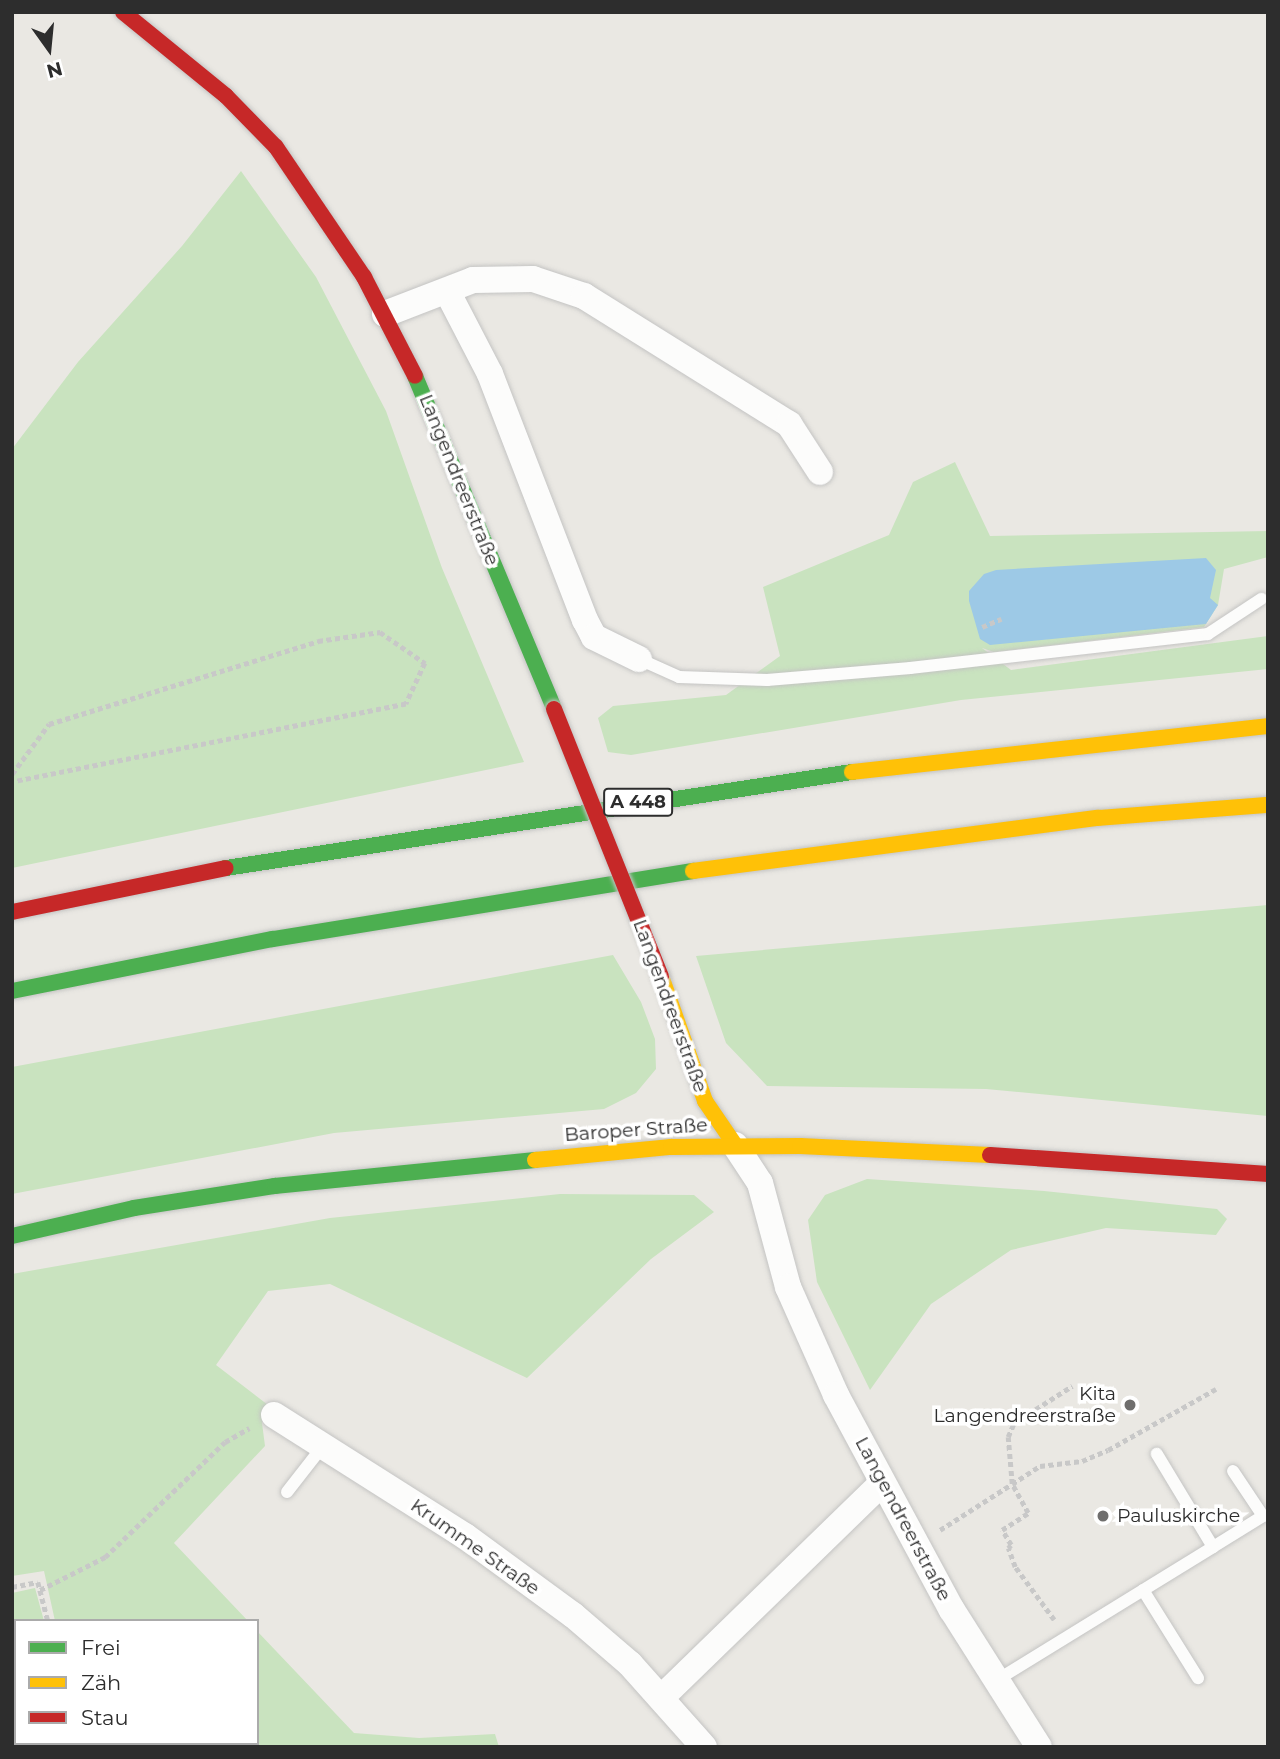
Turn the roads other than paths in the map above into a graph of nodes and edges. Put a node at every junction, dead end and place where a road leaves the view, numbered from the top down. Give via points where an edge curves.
1 (123, 12) edge
2 (447, 291) junction
3 (385, 314) junction
4 (820, 472) dead end
5 (1261, 599) dead end
6 (639, 659) joint
7 (1268, 726) edge
8 (1268, 805) edge
9 (12, 912) edge
10 (12, 991) edge
11 (735, 1145) junction
12 (1268, 1174) edge
13 (12, 1236) edge
14 (275, 1415) road end
15 (323, 1446) junction
16 (1157, 1454) dead end
17 (1233, 1471) dead end
18 (882, 1483) junction
19 (287, 1492) dead end
20 (1265, 1520) edge
21 (1213, 1547) junction
22 (1143, 1590) junction
23 (1198, 1678) dead end
24 (997, 1680) junction
25 (661, 1698) junction
26 (704, 1747) edge
27 (1039, 1747) edge

1 - 3 main road, Langendreerstraße via 226,96 276,148 323,211
2 - 3 street
2 - 4 street via 473,280 533,279 584,296 789,424
2 - 6 street via 490,374 585,621 594,637
3 - 11 main road, Langendreerstraße, bridge via 426,397 554,709 661,976 705,1101
5 - 6 lane via 1208,634 910,668 754,680 679,677
7 - 9 main road, A 448 via 794,778 258,861
8 - 10 main road via 1098,818 666,875 273,939
11 - 12 main road, Baroper Straße via 1000,1154
11 - 13 main road, Baroper Straße via 486,1162 275,1186 134,1208
11 - 18 street, Langendreerstraße via 760,1183 788,1287
14 - 15 street, Krumme Straße
15 - 19 lane
15 - 25 street, Krumme Straße via 465,1536 573,1615
16 - 21 lane
17 - 20 lane
18 - 24 street, Langendreerstraße
18 - 25 street
20 - 21 lane
21 - 22 lane
22 - 23 lane
22 - 24 lane
24 - 27 street, Langendreerstraße
25 - 26 street, Krumme Straße

